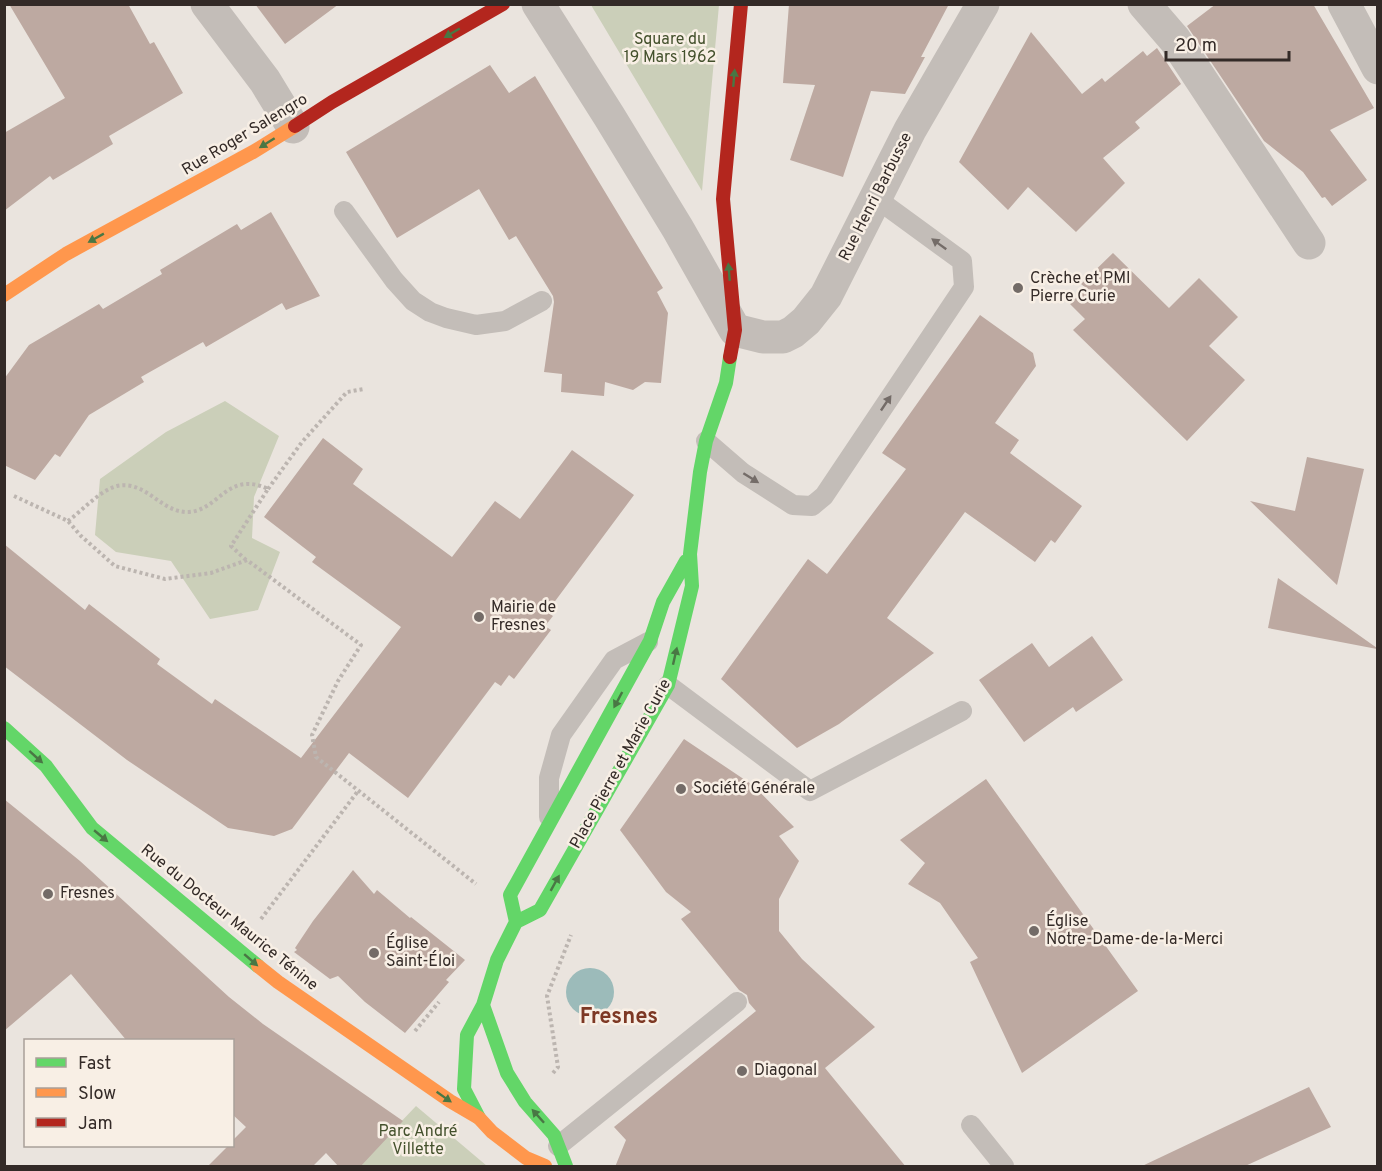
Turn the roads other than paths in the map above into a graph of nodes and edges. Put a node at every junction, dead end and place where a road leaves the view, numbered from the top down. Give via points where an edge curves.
1 (207, 4) edge
2 (503, 4) edge
3 (538, 4) edge
4 (741, 4) edge
5 (983, 4) edge
6 (1144, 4) edge
7 (1344, 4) edge
8 (1377, 68) edge
9 (293, 127) junction
10 (877, 199) junction
11 (344, 211) dead end
12 (1309, 243) dead end
13 (4, 295) edge
14 (542, 301) dead end
15 (735, 330) junction
16 (706, 441) junction
17 (690, 554) junction
18 (650, 641) junction
19 (668, 685) junction
20 (962, 711) dead end
21 (4, 728) edge
22 (549, 827) junction
23 (516, 922) junction
24 (737, 1002) dead end
25 (483, 1005) junction
26 (499, 1046) junction
27 (460, 1070) junction
28 (414, 1075) junction
29 (435, 1076) dead end
30 (479, 1118) junction
31 (971, 1125) dead end
32 (558, 1146) junction
33 (545, 1167) edge
34 (566, 1167) edge
35 (1004, 1167) edge

1 - 9 street via 265,81
2 -> 9 street, Rue Roger Salengro
3 - 15 street via 667,210
15 -> 4 street, Place Pierre et Marie Curie via 723,200
5 - 10 street, Rue Henri Barbusse via 910,130
6 - 12 street via 1175,40
7 - 8 street
9 -> 13 street, Rue Roger Salengro via 66,254
10 - 15 street, Rue Henri Barbusse via 826,296 807,321 793,332 773,338
16 -> 10 lane via 743,473 793,505 812,506 824,496 964,287 962,261
11 - 14 lane via 394,280 413,301 430,312 476,325 505,321
15 - 16 street, Place Pierre et Marie Curie via 726,383
16 - 17 street, Place Pierre et Marie Curie
17 - 18 street via 663,602
19 -> 17 street, Place Pierre et Marie Curie via 692,586
18 -> 22 street
18 - 22 lane, Place Pierre et Marie Curie via 614,660 561,735 549,778
19 - 20 lane via 810,791
23 -> 19 street, Place Pierre et Marie Curie via 540,910
21 -> 28 street, Rue du Docteur Maurice Ténine via 46,766 92,828 278,982
22 - 23 street via 510,895
23 - 25 street via 497,960
24 - 32 lane
25 - 26 street
25 - 27 street via 467,1035
26 - 27 street
32 -> 26 street via 554,1135 525,1102 507,1073
27 - 30 street
28 - 29 street
28 -> 30 street, Rue du Docteur Maurice Ténine
30 - 33 street, Rue du Docteur Maurice Ténine via 526,1158
31 - 35 lane
32 - 34 street

